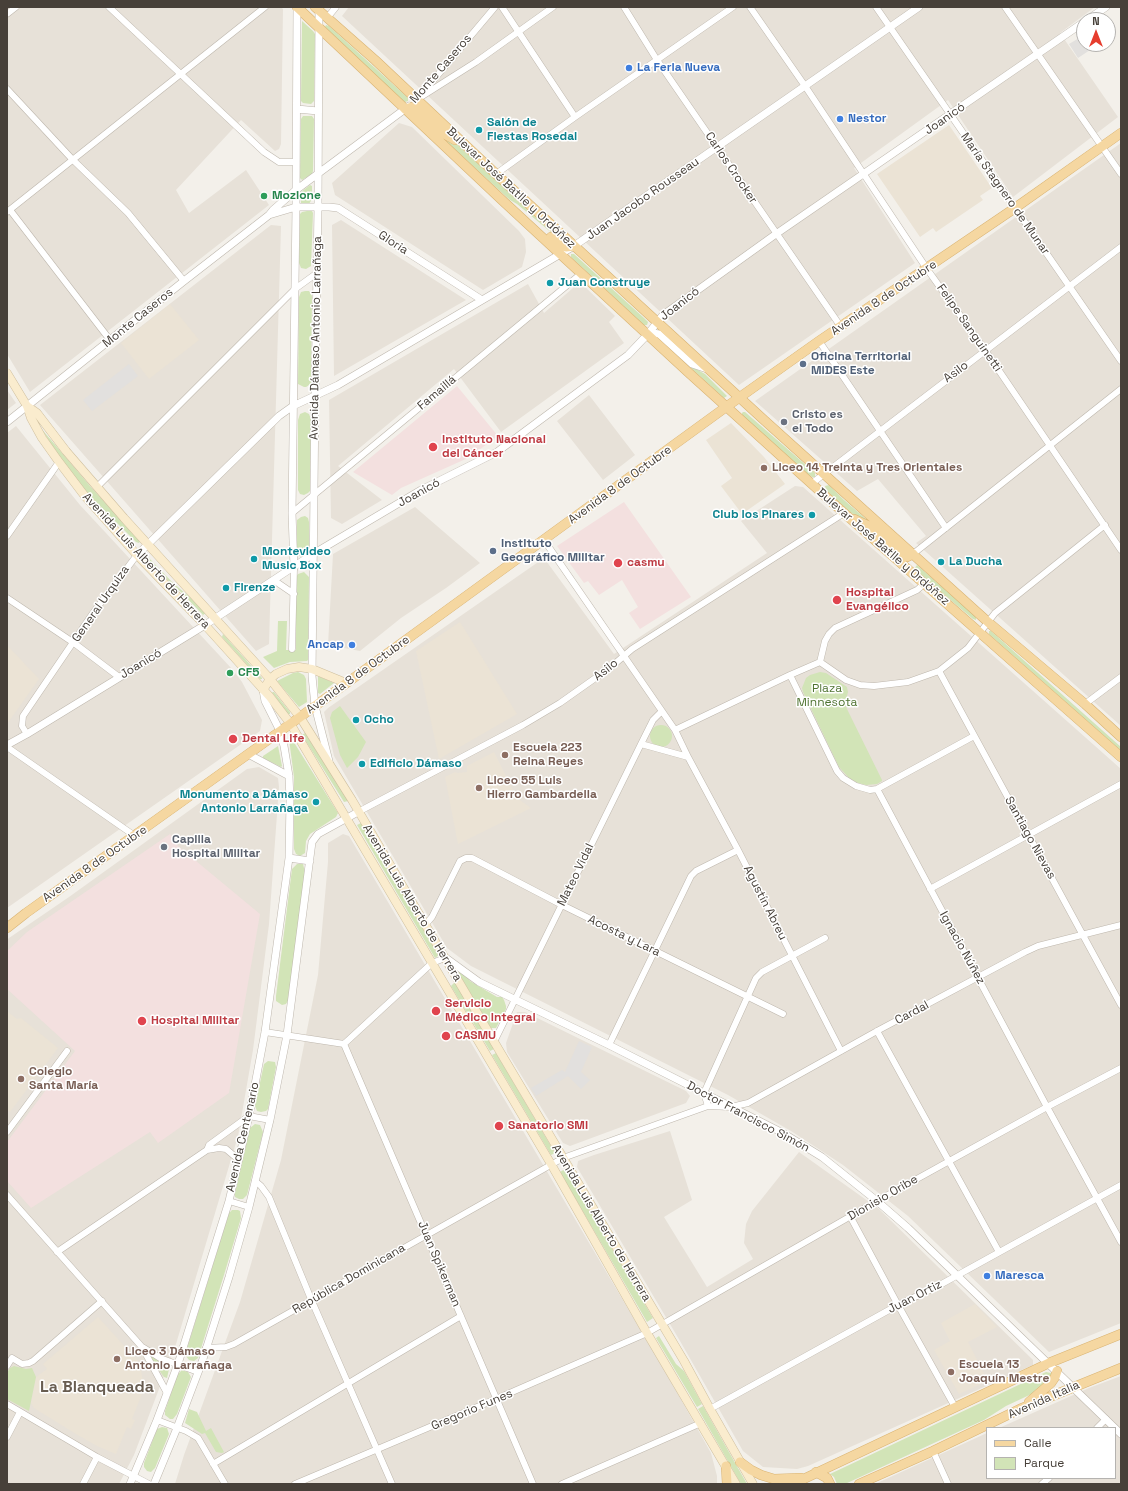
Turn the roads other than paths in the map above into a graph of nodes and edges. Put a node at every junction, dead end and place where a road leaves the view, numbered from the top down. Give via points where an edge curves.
1 (16, 7) edge
2 (109, 7) edge
3 (265, 7) edge
4 (297, 7) edge
5 (336, 7) edge
6 (495, 7) edge
7 (502, 7) edge
8 (553, 7) edge
9 (624, 7) edge
10 (733, 7) edge
11 (750, 7) edge
12 (876, 7) edge
13 (919, 7) edge
14 (1005, 7) edge
15 (318, 8) edge
16 (7, 14) edge
17 (327, 18) junction
18 (890, 27) junction
19 (319, 28) junction
20 (1076, 28) edge
21 (518, 32) junction
22 (1037, 55) junction
23 (657, 60) junction
24 (181, 73) junction
25 (805, 86) junction
26 (7, 89) edge
27 (416, 100) junction
28 (297, 109) junction
29 (405, 109) junction
30 (318, 110) junction
31 (950, 115) junction
32 (575, 117) junction
33 (1121, 133) edge
34 (462, 142) junction
35 (1102, 146) junction
36 (717, 148) junction
37 (72, 160) junction
38 (296, 162) junction
39 (318, 174) junction
40 (496, 174) junction
41 (865, 174) junction
42 (1121, 174) edge
43 (296, 190) junction
44 (504, 202) junction
45 (296, 207) junction
46 (318, 207) junction
47 (1015, 208) junction
48 (8, 211) edge
49 (269, 215) junction
50 (776, 234) junction
51 (574, 246) junction
52 (1121, 247) edge
53 (562, 254) junction
54 (927, 269) junction
55 (317, 273) junction
56 (582, 273) junction
57 (184, 281) junction
58 (1069, 288) junction
59 (295, 289) junction
60 (482, 300) junction
61 (657, 322) junction
62 (841, 327) junction
63 (648, 334) junction
64 (110, 340) junction
65 (820, 341) junction
66 (985, 350) junction
67 (1121, 361) edge
68 (707, 369) junction
69 (7, 373) edge
70 (1121, 389) edge
71 (315, 396) junction
72 (740, 398) junction
73 (27, 406) junction
74 (293, 406) junction
75 (726, 407) junction
76 (7, 422) edge
77 (879, 430) junction
78 (1050, 445) junction
79 (59, 462) junction
80 (824, 474) junction
81 (811, 484) junction
82 (97, 487) junction
83 (314, 495) junction
84 (292, 513) junction
85 (846, 515) junction
86 (1105, 525) junction
87 (946, 528) junction
88 (7, 536) edge
89 (544, 540) junction
90 (148, 544) junction
91 (1121, 550) edge
92 (313, 554) junction
93 (913, 554) junction
94 (137, 555) junction
95 (294, 568) junction
96 (275, 581) junction
97 (924, 584) junction
98 (294, 594) junction
99 (7, 598) edge
100 (216, 618) junction
101 (988, 622) junction
102 (205, 625) junction
103 (980, 632) junction
104 (74, 643) junction
105 (292, 649) dead end
106 (624, 656) junction
107 (820, 662) junction
108 (312, 669) junction
109 (939, 671) junction
110 (790, 675) junction
111 (120, 677) junction
112 (1121, 677) edge
113 (270, 679) junction
114 (346, 683) junction
115 (263, 690) junction
116 (1085, 704) junction
117 (315, 706) junction
118 (662, 711) junction
119 (300, 717) junction
120 (290, 723) junction
121 (675, 730) junction
122 (280, 731) junction
123 (27, 734) junction
124 (974, 736) junction
125 (1121, 737) edge
126 (641, 744) junction
127 (7, 746) edge
128 (248, 754) junction
129 (688, 757) junction
130 (1121, 758) edge
131 (329, 763) junction
132 (289, 776) junction
133 (1121, 784) edge
134 (877, 790) junction
135 (358, 812) junction
136 (348, 818) junction
137 (135, 836) junction
138 (1028, 836) junction
139 (738, 850) junction
140 (289, 858) junction
141 (310, 861) junction
142 (930, 889) junction
143 (562, 905) junction
144 (1121, 925) edge
145 (425, 926) junction
146 (7, 928) edge
147 (1084, 934) junction
148 (825, 938) dead end
149 (655, 951) junction
150 (792, 956) junction
151 (445, 958) junction
152 (432, 963) junction
153 (978, 977) junction
154 (748, 997) junction
155 (515, 999) junction
156 (1121, 1005) edge
157 (783, 1014) dead end
158 (878, 1031) junction
159 (265, 1032) junction
160 (287, 1035) junction
161 (494, 1042) junction
162 (344, 1044) junction
163 (609, 1045) junction
164 (67, 1051) dead end
165 (841, 1051) junction
166 (1121, 1068) edge
167 (704, 1093) junction
168 (708, 1106) junction
169 (731, 1107) junction
170 (1047, 1107) junction
171 (249, 1116) junction
172 (270, 1120) junction
173 (7, 1132) edge
174 (207, 1150) junction
175 (563, 1158) junction
176 (239, 1160) junction
177 (949, 1160) junction
178 (551, 1164) junction
179 (255, 1180) junction
180 (1121, 1185) edge
181 (7, 1195) edge
182 (1097, 1198) junction
183 (229, 1201) junction
184 (877, 1201) junction
185 (249, 1207) junction
186 (850, 1216) junction
187 (426, 1234) junction
188 (1121, 1242) edge
189 (57, 1252) junction
190 (999, 1252) junction
191 (956, 1275) junction
192 (312, 1299) junction
193 (102, 1301) junction
194 (898, 1305) junction
195 (461, 1316) junction
196 (661, 1324) junction
197 (647, 1333) junction
198 (1121, 1334) edge
199 (142, 1347) junction
200 (206, 1348) junction
201 (10, 1356) edge
202 (1049, 1363) junction
203 (178, 1364) junction
204 (7, 1366) edge
205 (1121, 1368) edge
206 (1057, 1371) junction
207 (198, 1372) junction
208 (348, 1383) junction
209 (1074, 1387) junction
210 (167, 1393) junction
211 (496, 1399) junction
212 (7, 1404) edge
213 (955, 1407) junction
214 (710, 1409) junction
215 (1020, 1409) junction
216 (20, 1412) junction
217 (1106, 1419) junction
218 (157, 1420) junction
219 (701, 1424) junction
220 (1098, 1427) edge
221 (1114, 1427) edge
222 (177, 1428) junction
223 (7, 1437) edge
224 (377, 1450) junction
225 (933, 1451) junction
226 (97, 1457) junction
227 (740, 1462) junction
228 (213, 1464) junction
229 (726, 1466) junction
230 (816, 1472) junction
231 (134, 1476) junction
232 (805, 1481) edge
233 (83, 1484) edge
234 (130, 1484) edge
235 (149, 1484) edge
236 (154, 1484) edge
237 (225, 1484) edge
238 (295, 1484) edge
239 (392, 1484) edge
240 (533, 1484) edge
241 (562, 1484) edge
242 (727, 1484) edge
243 (736, 1484) edge
244 (753, 1484) edge
245 (793, 1484) edge
246 (830, 1484) edge
247 (859, 1484) edge
248 (948, 1484) edge

1 - 16 street
2 - 24 street
3 - 24 street
4 - 19 main road, Bulevar José Batlle y Ordóñez
4 - 28 street, Avenida Dámaso Antonio Larrañaga
5 - 17 street
6 - 27 street, Monte Caseros
7 - 21 street
8 - 21 street
9 - 23 street, Carlos Crocker
10 - 23 street
11 - 25 street, Felipe Sanguinetti
12 - 18 street, María Stagnero de Munar
13 - 18 street, Juan Jacobo Rousseau
14 - 22 street
15 - 17 main road, Bulevar José Batlle y Ordóñez
15 - 19 street, Avenida Dámaso Antonio Larrañaga
17 - 27 main road, Bulevar José Batlle y Ordóñez
18 - 25 street, Juan Jacobo Rousseau
18 - 31 street, María Stagnero de Munar
19 - 29 main road, Bulevar José Batlle y Ordóñez
19 - 30 street, Avenida Dámaso Antonio Larrañaga
20 - 22 street, Joanicó
21 - 27 street
21 - 32 street
22 - 31 street, Joanicó
22 - 35 street
23 - 32 street
23 - 36 street, Carlos Crocker
24 - 37 street
24 - 38 street via 270,157 279,162
25 - 36 street, Juan Jacobo Rousseau
25 - 41 street, Felipe Sanguinetti
26 - 37 street
27 - 29 street, Monte Caseros
27 - 34 main road, Bulevar José Batlle y Ordóñez
28 - 30 street
28 - 38 street, Avenida Dámaso Antonio Larrañaga
29 - 34 main road via 414,108 441,132
29 - 39 street, Monte Caseros
29 - 44 main road, Bulevar José Batlle y Ordóñez
30 - 39 street, Avenida Dámaso Antonio Larrañaga
31 - 41 street, Joanicó
31 - 47 street, María Stagnero de Munar
32 - 40 street
33 - 35 main road, Avenida 8 de Octubre
34 - 40 main road, Bulevar José Batlle y Ordóñez
35 - 42 street
35 - 47 main road, Avenida 8 de Octubre
36 - 50 street, Carlos Crocker
36 - 51 street, Juan Jacobo Rousseau
37 - 48 street
37 - 57 street via 128,213
38 - 43 street, Avenida Dámaso Antonio Larrañaga
39 - 43 street, Monte Caseros
39 - 46 street, Avenida Dámaso Antonio Larrañaga
40 - 51 main road, Bulevar José Batlle y Ordóñez
41 - 50 street, Joanicó
41 - 54 street, Felipe Sanguinetti
43 - 45 street, Avenida Dámaso Antonio Larrañaga
43 - 49 street, Monte Caseros
44 - 51 main road via 517,206 562,245
44 - 53 main road, Bulevar José Batlle y Ordóñez
45 - 46 street, Gloria
45 - 49 street, Monte Caseros
45 - 59 street, Avenida Dámaso Antonio Larrañaga
46 - 55 street, Avenida Dámaso Antonio Larrañaga
46 - 60 street, Gloria via 338,208
47 - 54 main road, Avenida 8 de Octubre
47 - 58 street, María Stagnero de Munar
48 - 64 street
49 - 57 street, Monte Caseros
50 - 61 street, Joanicó via 663,315
50 - 62 street, Carlos Crocker
51 - 53 street, Juan Jacobo Rousseau
51 - 61 main road, Bulevar José Batlle y Ordóñez
52 - 58 street, Asilo
53 - 56 main road, Bulevar José Batlle y Ordóñez
53 - 60 street, Juan Jacobo Rousseau
54 - 62 main road, Avenida 8 de Octubre
54 - 66 street, Felipe Sanguinetti
55 - 59 street
55 - 71 street, Avenida Dámaso Antonio Larrañaga
56 - 63 main road, Bulevar José Batlle y Ordóñez
56 - 83 street, Famaillá
57 - 64 street, Monte Caseros
58 - 66 street, Asilo
58 - 67 street, María Stagnero de Munar
59 - 74 street, Avenida Dámaso Antonio Larrañaga
59 - 82 street
60 - 71 street, Juan Jacobo Rousseau
61 - 63 street, Joanicó
61 - 68 main road, Bulevar José Batlle y Ordóñez
62 - 65 main road, Avenida 8 de Octubre
63 - 68 street, Bulevar José Batlle y Ordóñez via 659,334 692,364
63 - 75 main road, Bulevar José Batlle y Ordóñez
63 - 92 street, Joanicó via 628,355 498,452 421,490
64 - 73 street, Monte Caseros
65 - 72 main road, Avenida 8 de Octubre
65 - 77 street
66 - 77 street, Asilo
66 - 78 street, Felipe Sanguinetti
68 - 72 main road, Bulevar José Batlle y Ordóñez
69 - 73 main road, Avenida Luis Alberto de Herrera
70 - 78 street
71 - 74 street, Juan Jacobo Rousseau
71 - 83 street, Avenida Dámaso Antonio Larrañaga
72 - 75 main road, Avenida 8 de Octubre
72 - 80 main road, Bulevar José Batlle y Ordóñez
73 - 76 street, Monte Caseros
73 - 79 main road, Avenida Luis Alberto de Herrera via 30,418
73 - 82 main road, Avenida Luis Alberto de Herrera via 37,413 66,452
74 - 84 street, Avenida Dámaso Antonio Larrañaga
74 - 90 street, General Urquiza via 273,421
75 - 81 main road, Bulevar José Batlle y Ordóñez
75 - 89 main road, Avenida 8 de Octubre
77 - 80 street, Asilo
77 - 87 street
78 - 86 street, Felipe Sanguinetti
78 - 87 street
79 - 88 street
79 - 94 main road, Avenida Luis Alberto de Herrera via 84,495
80 - 81 street, Asilo
80 - 93 main road, Bulevar José Batlle y Ordóñez
81 - 85 main road, Bulevar José Batlle y Ordóñez
82 - 90 main road, Avenida Luis Alberto de Herrera
83 - 84 street, Famaillá
83 - 92 street, Avenida Dámaso Antonio Larrañaga
84 - 95 street, Avenida Dámaso Antonio Larrañaga
85 - 93 main road via 865,523 903,556
85 - 97 main road, Bulevar José Batlle y Ordóñez
85 - 106 street, Asilo
86 - 91 street, Felipe Sanguinetti
86 - 101 street via 995,613
87 - 93 street
89 - 106 street, Agustín Abreu
89 - 114 main road, Avenida 8 de Octubre
90 - 94 street, General Urquiza
90 - 100 main road, Avenida Luis Alberto de Herrera
92 - 95 street, Joanicó
92 - 108 street, Avenida Dámaso Antonio Larrañaga
93 - 101 main road, Bulevar José Batlle y Ordóñez
94 - 102 main road, Avenida Luis Alberto de Herrera
94 - 104 street, General Urquiza via 93,613
95 - 96 street, Joanicó
95 - 98 street, Avenida Dámaso Antonio Larrañaga
96 - 98 street
96 - 100 street, Joanicó
97 - 103 main road, Bulevar José Batlle y Ordóñez
97 - 107 street via 836,628 825,641
98 - 105 street, Avenida Dámaso Antonio Larrañaga
99 - 104 street
100 - 102 street, Joanicó
100 - 113 main road, Avenida Luis Alberto de Herrera
101 - 103 street
101 - 116 main road, Bulevar José Batlle y Ordóñez
102 - 111 street, Joanicó
102 - 115 main road, Avenida Luis Alberto de Herrera
103 - 109 street via 968,648
103 - 130 main road, Bulevar José Batlle y Ordóñez
104 - 111 street
104 - 123 street, General Urquiza via 23,716 22,726
106 - 118 street, Agustín Abreu
106 - 135 street, Asilo via 596,679 541,714
107 - 109 street via 846,680 860,685 908,682
107 - 110 street
108 - 113 main road via 292,668
108 - 114 main road
108 - 117 street, Avenida Dámaso Antonio Larrañaga
109 - 124 street, Santiago Nievas
110 - 121 street
110 - 134 street via 837,771 856,786
111 - 123 street, Joanicó
112 - 116 street
113 - 115 main road
113 - 119 main road, Avenida Luis Alberto de Herrera
114 - 117 main road, Avenida 8 de Octubre
115 - 120 main road, Avenida Luis Alberto de Herrera
115 - 122 street, Avenida Luis Alberto de Herrera via 265,701
116 - 125 main road, Bulevar José Batlle y Ordóñez
117 - 119 main road, Avenida 8 de Octubre
117 - 131 street, Avenida Dámaso Antonio Larrañaga
118 - 121 street, Agustín Abreu
118 - 126 street, Mateo Vidal
119 - 120 main road, Avenida 8 de Octubre
119 - 131 main road, Avenida Luis Alberto de Herrera
120 - 122 main road, Avenida 8 de Octubre
120 - 136 main road, Avenida Luis Alberto de Herrera
121 - 129 street, Agustín Abreu
122 - 128 main road, Avenida 8 de Octubre
122 - 132 street, Avenida Centenario
123 - 127 street, Joanicó
124 - 134 street
124 - 138 street, Santiago Nievas
126 - 129 street
126 - 143 street, Mateo Vidal
127 - 137 street
128 - 132 street
128 - 137 main road, Avenida 8 de Octubre
129 - 139 street, Agustín Abreu
131 - 135 main road, Avenida Luis Alberto de Herrera
132 - 140 street, Avenida Centenario
133 - 138 street
134 - 142 street, Ignacio Núñez
135 - 136 street, Avenida Centenario
135 - 145 main road, Avenida Luis Alberto de Herrera
136 - 141 street, Avenida Centenario via 318,834 312,842
136 - 152 main road, Avenida Luis Alberto de Herrera
137 - 146 main road, Avenida 8 de Octubre
138 - 142 street
138 - 147 street, Santiago Nievas
139 - 149 street via 691,876
139 - 150 street, Agustín Abreu
140 - 141 street
140 - 159 street, Avenida Centenario
141 - 160 street, Avenida Centenario
142 - 153 street, Ignacio Núñez
143 - 145 street, Acosta y Lara via 472,858 466,858 460,861
143 - 149 street, Acosta y Lara
143 - 155 street, Mateo Vidal
144 - 147 street, Cardal
145 - 151 main road, Avenida Luis Alberto de Herrera
147 - 153 street, Cardal via 1038,946
147 - 156 street, Santiago Nievas
148 - 150 street
149 - 154 street, Acosta y Lara
149 - 163 street
150 - 154 street via 760,974
150 - 165 street, Agustín Abreu
151 - 152 street
151 - 155 street, Doctor Francisco Simón via 479,982
151 - 161 main road, Avenida Luis Alberto de Herrera
152 - 162 street
152 - 178 main road, Avenida Luis Alberto de Herrera
153 - 158 street, Cardal
153 - 170 street, Ignacio Núñez
154 - 157 street, Acosta y Lara
154 - 167 street
155 - 161 street, Mateo Vidal
155 - 163 street, Doctor Francisco Simón
158 - 165 street, Cardal
158 - 177 street
159 - 160 street
159 - 171 street, Avenida Centenario
160 - 162 street
160 - 172 street, Avenida Centenario
161 - 175 main road, Avenida Luis Alberto de Herrera
162 - 187 street, Juan Spikerman
163 - 167 street, Doctor Francisco Simón
164 - 173 street
165 - 169 street, Cardal via 748,1103
166 - 170 street, Dionisio Oribe
167 - 168 street
167 - 169 street, Doctor Francisco Simón
168 - 169 street, Cardal
168 - 175 street, Cardal
169 - 184 street, Doctor Francisco Simón via 801,1143
170 - 177 street, Dionisio Oribe
170 - 182 street, Ignacio Núñez
171 - 172 street
171 - 174 street via 209,1145
171 - 176 street, Avenida Centenario
172 - 179 street, Avenida Centenario
174 - 176 street via 226,1149
174 - 189 street
175 - 178 street, Cardal
175 - 196 main road, Avenida Luis Alberto de Herrera
176 - 183 street, Avenida Centenario
177 - 184 street, Dionisio Oribe
177 - 190 street
178 - 187 street, República Dominicana
178 - 197 main road, Avenida Luis Alberto de Herrera
179 - 185 street, Avenida Centenario
179 - 192 street via 269,1197
180 - 182 street, Juan Ortiz
181 - 189 street
182 - 188 street, Ignacio Núñez
182 - 190 street, Juan Ortiz
183 - 185 street
183 - 203 street, Avenida Centenario
184 - 186 street, Dionisio Oribe
184 - 191 street, Doctor Francisco Simón
185 - 200 street, Avenida Centenario
186 - 194 street
186 - 196 street, Dionisio Oribe
187 - 192 street, República Dominicana
187 - 195 street, Juan Spikerman
189 - 193 street
190 - 191 street, Juan Ortiz
191 - 194 street, Juan Ortiz
191 - 202 street, Doctor Francisco Simón
192 - 200 street, República Dominicana via 234,1344
192 - 208 street
193 - 199 street
193 - 201 street via 33,1361 22,1364
194 - 213 street
194 - 214 street, Juan Ortiz
195 - 208 street
195 - 211 street, Juan Spikerman
196 - 197 street, Dionisio Oribe
196 - 214 main road, Avenida Luis Alberto de Herrera
197 - 211 street, Gregorio Funes
197 - 219 main road, Avenida Luis Alberto de Herrera
198 - 202 main road
199 - 203 street via 160,1358
199 - 210 street
200 - 207 street, Avenida Centenario
201 - 204 street
202 - 206 street, Avenida Italia
202 - 213 main road
203 - 207 street
203 - 210 street, Avenida Centenario
205 - 209 main road, Avenida Italia
206 - 209 street
206 - 215 main road via 1051,1383
207 - 222 street, Avenida Centenario
208 - 224 street
208 - 228 street
209 - 215 main road, Avenida Italia
209 - 217 street
210 - 218 street, Avenida Centenario
211 - 224 street, Gregorio Funes
211 - 240 street, Juan Spikerman
212 - 216 street
213 - 230 main road
214 - 227 main road, Avenida Luis Alberto de Herrera
215 - 225 main road, Avenida Italia
216 - 223 street
216 - 226 street
217 - 220 street
217 - 221 street
218 - 222 street
218 - 231 street, Avenida Centenario
219 - 229 main road, Avenida Luis Alberto de Herrera
219 - 241 street
222 - 228 street via 198,1438
222 - 236 street, Avenida Centenario
224 - 238 street, Gregorio Funes
224 - 239 street
225 - 247 main road, Avenida Italia
225 - 248 street
226 - 231 street
226 - 233 street
227 - 232 main road via 756,1473 774,1479
227 - 244 main road, Avenida Luis Alberto de Herrera
228 - 237 street
229 - 242 main road
229 - 243 main road, Avenida Luis Alberto de Herrera
230 - 232 main road
230 - 246 main road via 827,1478
231 - 234 street, Avenida Centenario
231 - 235 street
232 - 245 main road

